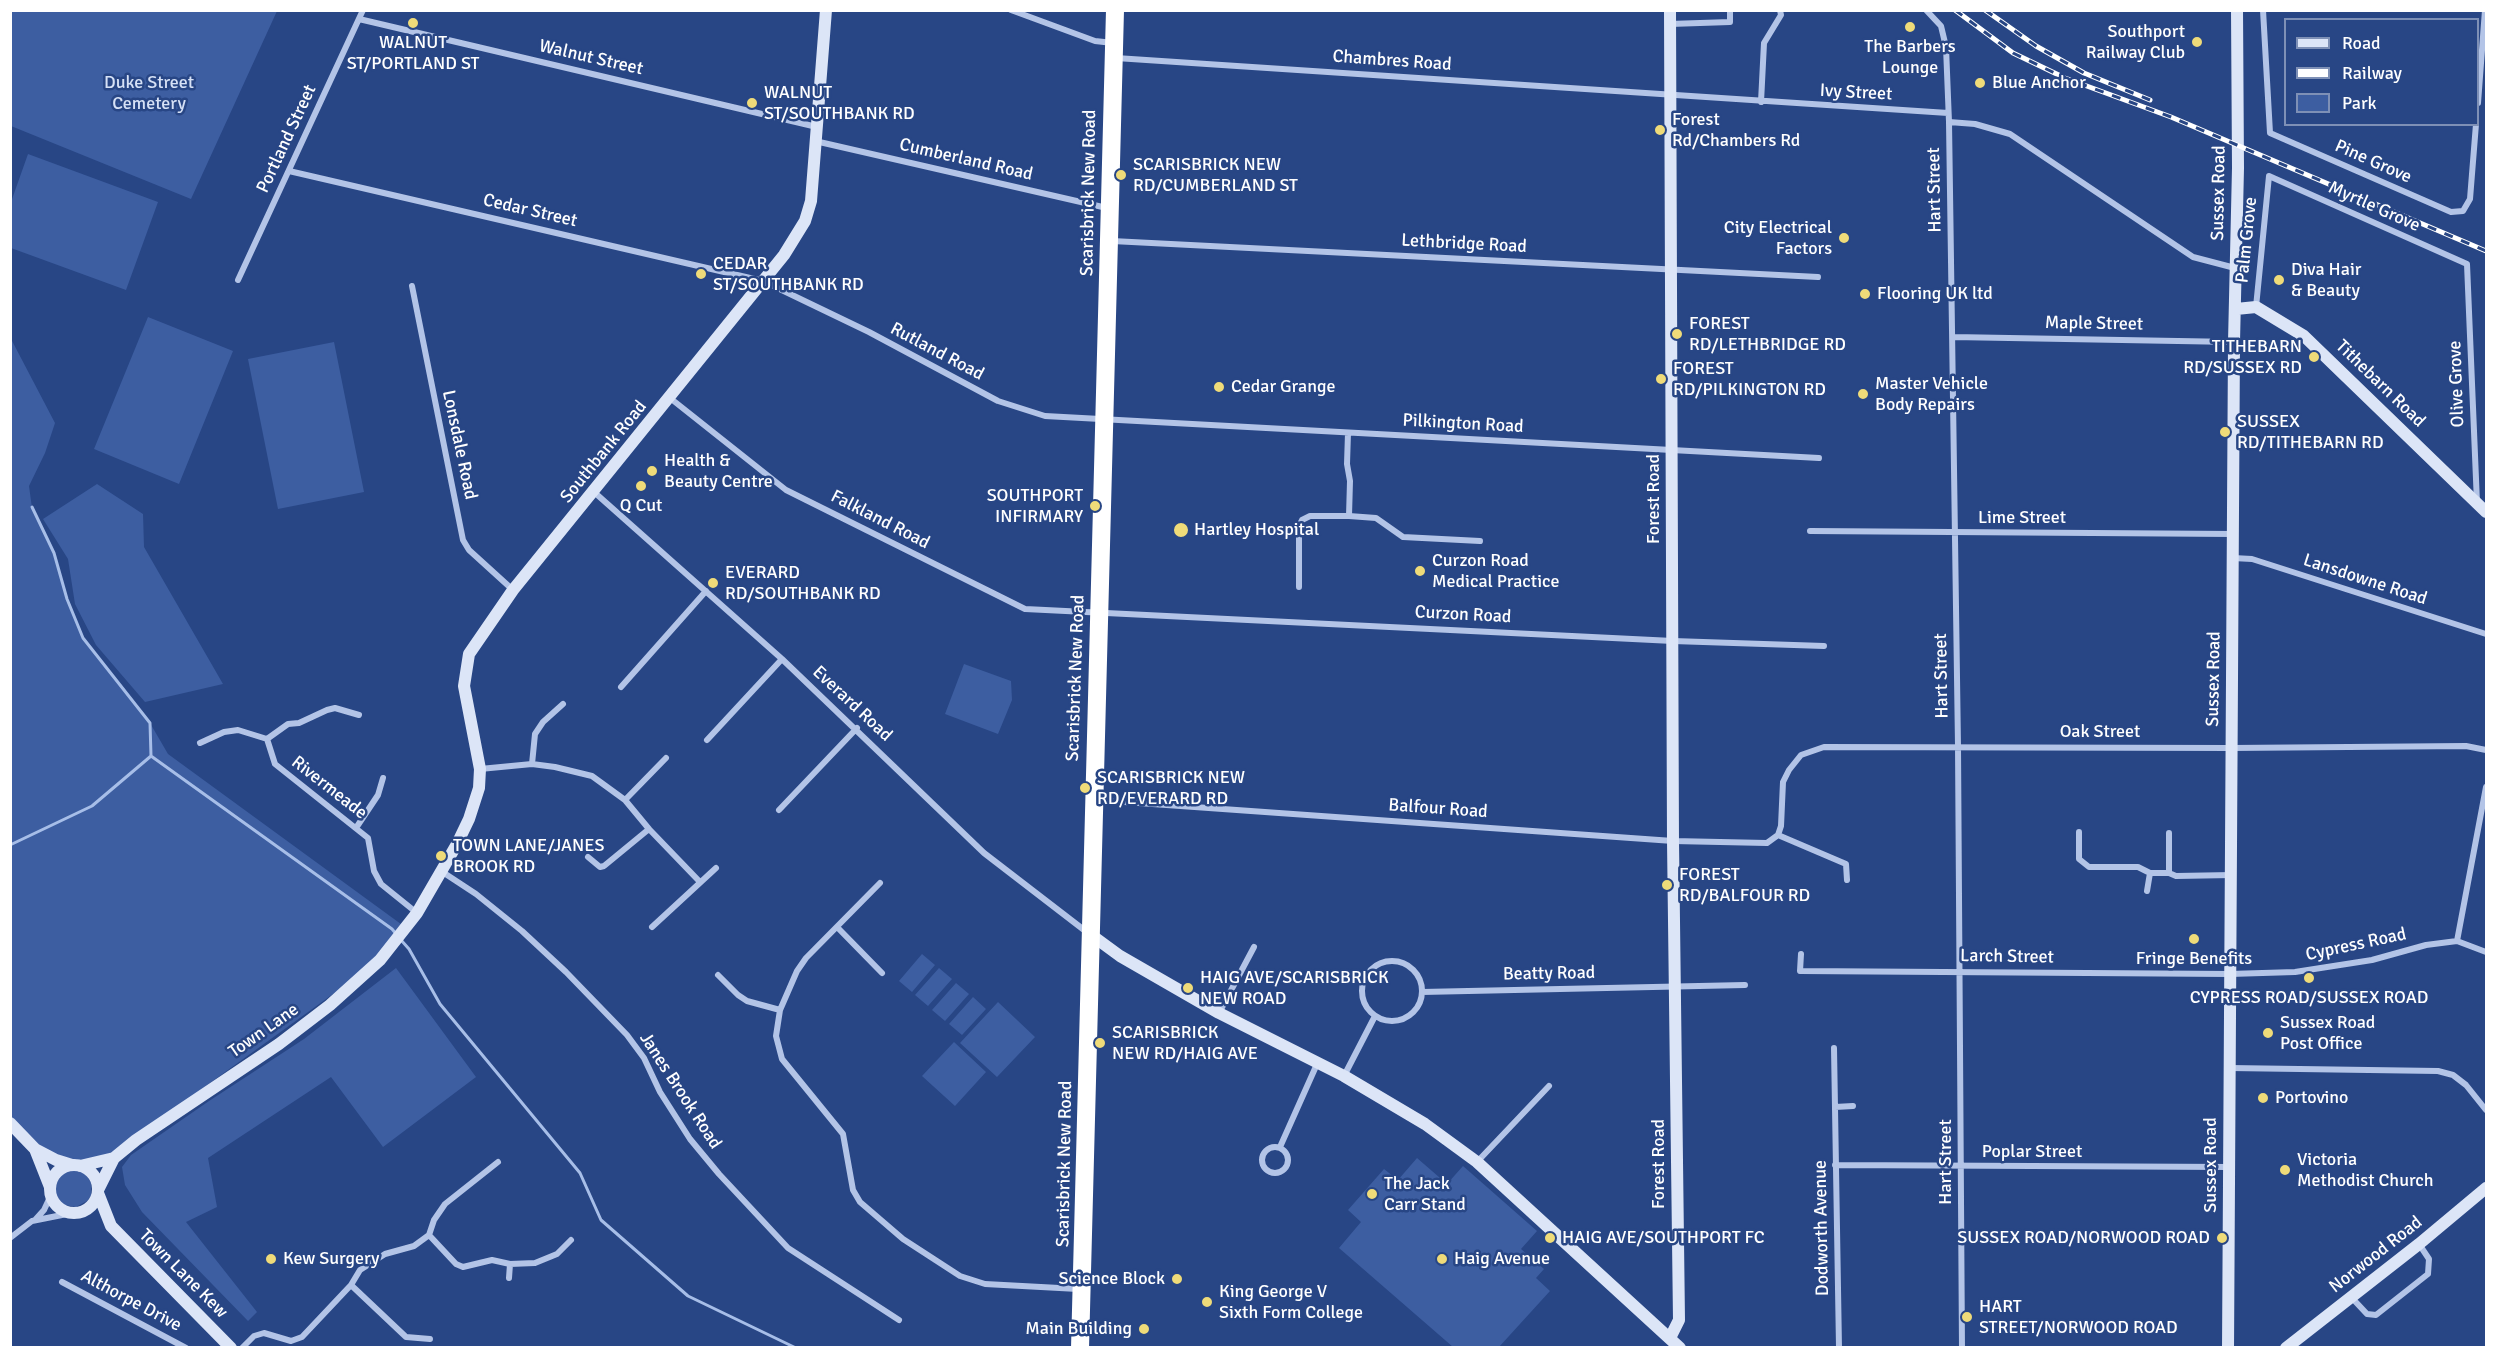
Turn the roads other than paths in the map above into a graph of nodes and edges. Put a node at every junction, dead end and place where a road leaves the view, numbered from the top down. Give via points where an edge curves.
1 (363, 10) edge
2 (826, 10) edge
3 (1011, 10) edge
4 (1115, 10) edge
5 (1670, 10) edge
6 (1730, 10) edge
7 (1780, 10) edge
8 (1926, 10) edge
9 (2237, 10) edge
10 (2263, 10) edge
11 (2485, 10) edge
12 (359, 19) junction
13 (1670, 24) junction
14 (1113, 50) junction
15 (2479, 90) edge
16 (1669, 95) junction
17 (1761, 102) junction
18 (1948, 113) junction
19 (1949, 122) junction
20 (2476, 126) edge
21 (817, 127) junction
22 (815, 141) junction
23 (289, 171) junction
24 (2268, 176) joint
25 (1110, 208) junction
26 (1109, 240) junction
27 (2468, 264) joint
28 (2235, 268) junction
29 (1670, 270) junction
30 (1818, 277) dead end
31 (238, 280) dead end
32 (764, 281) junction
33 (412, 286) dead end
34 (2256, 307) junction
35 (2236, 309) junction
36 (1953, 337) junction
37 (2234, 342) junction
38 (670, 398) junction
39 (1106, 419) junction
40 (1348, 433) junction
41 (1672, 450) junction
42 (1819, 458) dead end
43 (594, 492) junction
44 (2477, 502) junction
45 (2487, 512) edge
46 (1349, 516) junction
47 (1810, 531) dead end
48 (1954, 532) junction
49 (2233, 534) junction
50 (1480, 541) dead end
51 (2233, 558) junction
52 (1299, 587) dead end
53 (513, 590) junction
54 (706, 591) junction
55 (1100, 614) junction
56 (2487, 634) edge
57 (1673, 641) junction
58 (1824, 646) dead end
59 (782, 659) junction
60 (621, 687) dead end
61 (563, 704) dead end
62 (359, 715) dead end
63 (857, 728) junction
64 (267, 739) junction
65 (707, 740) dead end
66 (200, 743) dead end
67 (1958, 746) junction
68 (2231, 748) junction
69 (2487, 750) edge
70 (666, 758) dead end
71 (532, 764) junction
72 (480, 769) junction
73 (383, 778) dead end
74 (2487, 787) edge
75 (625, 800) junction
76 (1093, 800) junction
77 (779, 810) dead end
78 (356, 828) junction
79 (649, 829) junction
80 (2079, 832) dead end
81 (2169, 833) dead end
82 (1778, 835) junction
83 (1673, 841) junction
84 (588, 856) dead end
85 (716, 868) dead end
86 (440, 871) junction
87 (2150, 873) junction
88 (2169, 873) junction
89 (2232, 875) junction
90 (1846, 880) dead end
91 (700, 882) junction
92 (880, 883) dead end
93 (2147, 891) dead end
94 (417, 913) junction
95 (652, 927) dead end
96 (837, 927) junction
97 (1090, 934) junction
98 (2457, 941) junction
99 (1254, 947) dead end
100 (2487, 952) edge
101 (1801, 954) dead end
102 (1959, 972) junction
103 (882, 973) dead end
104 (2230, 974) junction
105 (718, 975) dead end
106 (1745, 986) dead end
107 (1676, 987) junction
108 (1422, 992) junction
109 (780, 1010) junction
110 (1219, 1013) junction
111 (1375, 1016) junction
112 (1834, 1048) dead end
113 (1317, 1064) junction
114 (2230, 1068) junction
115 (1344, 1076) junction
116 (1550, 1086) dead end
117 (1853, 1106) dead end
118 (1835, 1107) junction
119 (2487, 1110) edge
120 (10, 1123) edge
121 (1280, 1147) junction
122 (35, 1149) junction
123 (114, 1158) junction
124 (498, 1162) dead end
125 (1477, 1162) junction
126 (77, 1165) junction
127 (1835, 1165) junction
128 (1961, 1166) junction
129 (2229, 1167) junction
130 (2487, 1188) edge
131 (50, 1192) junction
132 (98, 1192) junction
133 (76, 1213) junction
134 (35, 1220) junction
135 (110, 1224) junction
136 (429, 1235) junction
137 (10, 1238) edge
138 (571, 1240) dead end
139 (2419, 1244) junction
140 (510, 1264) junction
141 (509, 1278) dead end
142 (62, 1282) dead end
143 (351, 1285) junction
144 (1082, 1289) junction
145 (2352, 1298) junction
146 (899, 1320) dead end
147 (1670, 1338) junction
148 (430, 1339) dead end
149 (296, 1344) edge
150 (186, 1347) edge
151 (231, 1347) edge
152 (242, 1347) edge
153 (1080, 1347) edge
154 (1680, 1347) edge
155 (1839, 1347) edge
156 (1962, 1347) edge
157 (2228, 1347) edge
158 (2286, 1347) edge

1 - 12 street, Portland Street
2 - 21 street, Southbank Road
3 - 14 street, Chambres Road
4 - 14 highway, Scarisbrick New Road
5 - 13 street, Forest Road
6 - 13 street via 1730,22
7 - 17 street via 1764,43
8 - 18 street, Hart Street via 1941,27 1946,47
9 - 28 street, Sussex Road
10 - 20 street, Pine Grove via 2270,133 2451,212 2463,211 2470,199
11 - 15 street
12 - 21 street, Walnut Street
12 - 23 street, Portland Street
13 - 16 street, Forest Road
14 - 16 street, Chambres Road
14 - 25 highway, Scarisbrick New Road
16 - 17 street, Chambres Road
16 - 29 street, Forest Road
17 - 18 street, Ivy Street
18 - 19 street, Hart Street
19 - 28 street via 1976,124 2010,134 2193,257
19 - 36 street, Hart Street
21 - 22 street, Southbank Road
22 - 25 street, Cumberland Road
22 - 32 street, Southbank Road via 811,201 805,221
23 - 31 street, Portland Street
23 - 32 street, Cedar Street
24 - 27 street, Myrtle Grove
24 - 34 street, Palm Grove
25 - 26 highway, Scarisbrick New Road
26 - 29 street, Lethbridge Road
26 - 39 highway, Scarisbrick New Road
27 - 44 street, Olive Grove
28 - 35 street, Sussex Road
29 - 30 street, Lethbridge Road
29 - 41 street, Forest Road
32 - 38 street, Southbank Road
32 - 39 street, Rutland Road via 998,401 1045,416
33 - 53 street, Lonsdale Road via 464,540 469,550
34 - 35 street
34 - 44 street, Tithebarn Road via 2304,336
35 - 37 street, Sussex Road
36 - 37 street, Maple Street
36 - 48 street, Hart Street
37 - 49 street, Sussex Road
38 - 43 street, Southbank Road
38 - 55 street, Falkland Road via 786,490 1024,609
39 - 40 street, Pilkington Road
39 - 55 highway, Scarisbrick New Road
40 - 41 street, Pilkington Road
40 - 46 street
41 - 42 street, Pilkington Road
41 - 57 street, Forest Road
43 - 53 street, Southbank Road
43 - 54 street, Everard Road
44 - 45 street, Tithebarn Road
46 - 50 street via 1376,519 1403,537
46 - 52 street via 1310,516 1302,520
47 - 48 street, Lime Street
48 - 49 street, Lime Street
48 - 67 street, Hart Street
49 - 51 street, Sussex Road
51 - 56 street, Lansdowne Road via 2252,559
51 - 68 street, Sussex Road
53 - 72 street, Southbank Road via 469,654 465,668 465,694
54 - 59 street, Everard Road
54 - 60 street
55 - 57 street, Curzon Road
55 - 76 highway, Scarisbrick New Road
57 - 58 street, Curzon Road
57 - 83 street, Forest Road
59 - 63 street, Everard Road
59 - 65 street
61 - 71 street via 535,734
62 - 64 street via 334,708 288,724
63 - 77 street
63 - 97 street, Everard Road via 984,853
64 - 66 street via 238,730
64 - 78 street, Rivermeade via 275,764
67 - 68 street, Oak Street
67 - 82 street, Oak Street via 1824,747 1801,755 1783,782
67 - 102 street, Hart Street
68 - 69 street, Oak Street via 2466,746
68 - 89 street, Sussex Road
70 - 75 street
71 - 72 street
71 - 75 street via 592,776
72 - 86 street, Southbank Road via 479,788 469,819
73 - 78 street via 378,795
74 - 98 street
75 - 79 street
76 - 83 street, Balfour Road
76 - 97 highway, Scarisbrick New Road
78 - 94 street, Rivermeade via 368,838 374,871 381,884
79 - 84 street via 604,866 595,864
79 - 91 street
80 - 87 street via 2079,859 2089,867 2138,867
81 - 88 street
82 - 83 street, Balfour Road via 1767,843
82 - 90 street via 1846,864
83 - 107 street, Forest Road
85 - 91 street
86 - 94 street, Southbank Road
86 - 146 street, Janes Brook Road via 522,931 627,1035 690,1139 788,1248
87 - 88 street
87 - 93 street
88 - 89 street
89 - 104 street, Sussex Road
91 - 95 street
92 - 96 street
94 - 123 street, Town Lane via 380,960 330,1005
96 - 103 street
96 - 109 street via 797,971
97 - 110 street via 1120,956
97 - 144 highway, Scarisbrick New Road
98 - 100 street, Cypress Road
98 - 104 street, Cypress Road via 2295,972
99 - 110 street
101 - 102 street, Larch Street via 1800,971
102 - 104 street, Larch Street
102 - 128 street, Hart Street
104 - 114 street, Sussex Road
105 - 109 street via 747,1001
106 - 107 street
107 - 108 street, Beatty Road
107 - 147 street, Forest Road via 1678,1320
108 - 111 street via 1410,1016 1392,1021
108 - 111 street via 1416,972 1408,965 1399,961 1378,964 1364,979 1362,989 1363,999
109 - 144 street via 776,1036 782,1059 843,1134 853,1190 871,1213 960,1276 985,1284
110 - 113 street
111 - 115 street
112 - 118 street, Dodworth Avenue
113 - 115 street
113 - 121 street
114 - 119 street via 2438,1071 2453,1075 2466,1085
114 - 129 street, Sussex Road
115 - 125 street via 1425,1124
116 - 125 street
117 - 118 street
118 - 127 street, Dodworth Avenue
120 - 122 street
121 - 121 street via 1287,1153 1287,1166 1276,1173 1267,1171 1261,1160 1264,1151
122 - 126 street
122 - 131 street
123 - 126 street, Town Lane
123 - 132 street, Town Lane
124 - 136 street via 445,1204
125 - 147 street
126 - 131 street via 66,1166 55,1175
126 - 132 street via 92,1173
127 - 128 street, Poplar Street
127 - 155 street, Dodworth Avenue
128 - 129 street, Poplar Street
128 - 156 street, Hart Street
129 - 157 street, Sussex Road
130 - 139 street, Norwood Road
131 - 133 street via 59,1208
131 - 134 street via 44,1210
132 - 133 street via 91,1206
132 - 135 street, Town Lane Kew
133 - 134 street
133 - 135 street, Town Lane Kew
134 - 137 street
135 - 151 street, Town Lane Kew
136 - 140 street via 462,1267 492,1260
136 - 143 street via 414,1246 385,1254 360,1270
138 - 140 street via 546,1260
139 - 145 street, Norwood Road
139 - 145 street via 2429,1259 2428,1274 2376,1315 2367,1314
140 - 141 street
142 - 150 street, Althorpe Drive
143 - 148 street via 406,1337
143 - 149 street
144 - 153 highway, Scarisbrick New Road
145 - 158 street, Norwood Road
147 - 154 street
149 - 152 street via 264,1333

